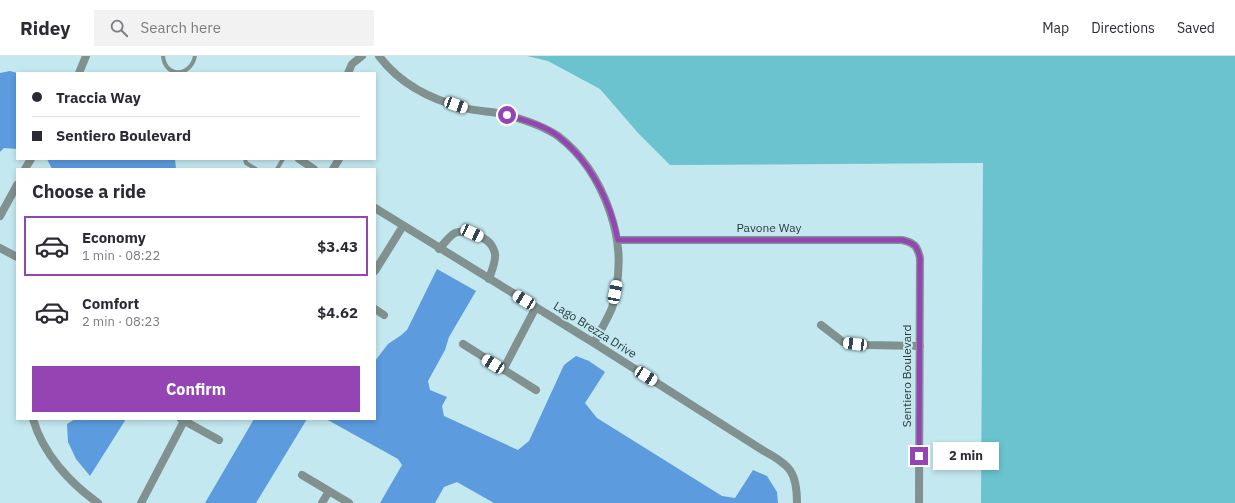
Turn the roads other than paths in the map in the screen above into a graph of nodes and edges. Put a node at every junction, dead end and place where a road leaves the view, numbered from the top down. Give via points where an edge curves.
1 (86, 56) edge
2 (163, 56) edge
3 (195, 56) edge
4 (362, 56) edge
5 (379, 56) edge
6 (79, 72) edge
7 (348, 72) edge
8 (245, 160) edge
9 (300, 160) edge
10 (254, 168) edge
11 (312, 168) edge
12 (16, 187) edge
13 (376, 209) edge
14 (0, 216) edge
15 (402, 226) junction
16 (618, 240) junction
17 (0, 248) edge
18 (439, 249) junction
19 (918, 249) joint
20 (16, 256) edge
21 (376, 269) edge
22 (489, 279) junction
23 (536, 307) junction
24 (376, 310) edge
25 (384, 315) dead end
26 (821, 325) dead end
27 (594, 342) junction
28 (463, 344) dead end
29 (920, 346) junction
30 (503, 370) junction
31 (536, 390) dead end
32 (33, 420) edge
33 (182, 420) edge
34 (219, 440) dead end
35 (302, 475) dead end
36 (329, 491) junction
37 (98, 503) edge
38 (141, 503) edge
39 (322, 503) edge
40 (349, 503) edge
41 (797, 503) edge
42 (919, 503) edge

1 - 6 street
2 - 3 lane via 168,68 179,72 190,67
4 - 7 street via 352,64
5 - 16 street via 400,78 434,98 466,109 507,115 533,123 557,135 577,154 594,176 607,202
8 - 10 lane
9 - 11 street
12 - 14 street
13 - 15 street, Lago Brezza Drive
15 - 18 street, Lago Brezza Drive
15 - 21 street
16 - 19 street, Pavone Way via 902,240 912,243
16 - 27 street via 618,278 612,306
17 - 20 street
18 - 22 street, Lago Brezza Drive
18 - 22 street via 455,233 472,233 481,237 492,245 495,255
19 - 29 street, Sentiero Boulevard
22 - 23 street, Lago Brezza Drive
23 - 27 street, Lago Brezza Drive
23 - 30 street
24 - 25 street
26 - 29 street via 843,342
27 - 41 street, Lago Brezza Drive via 780,460 791,470 796,480
28 - 30 street
29 - 42 street, Sentiero Boulevard
30 - 31 street
32 - 37 street via 46,448 61,470
33 - 34 street
33 - 38 street
35 - 36 street
36 - 39 street
36 - 40 street

